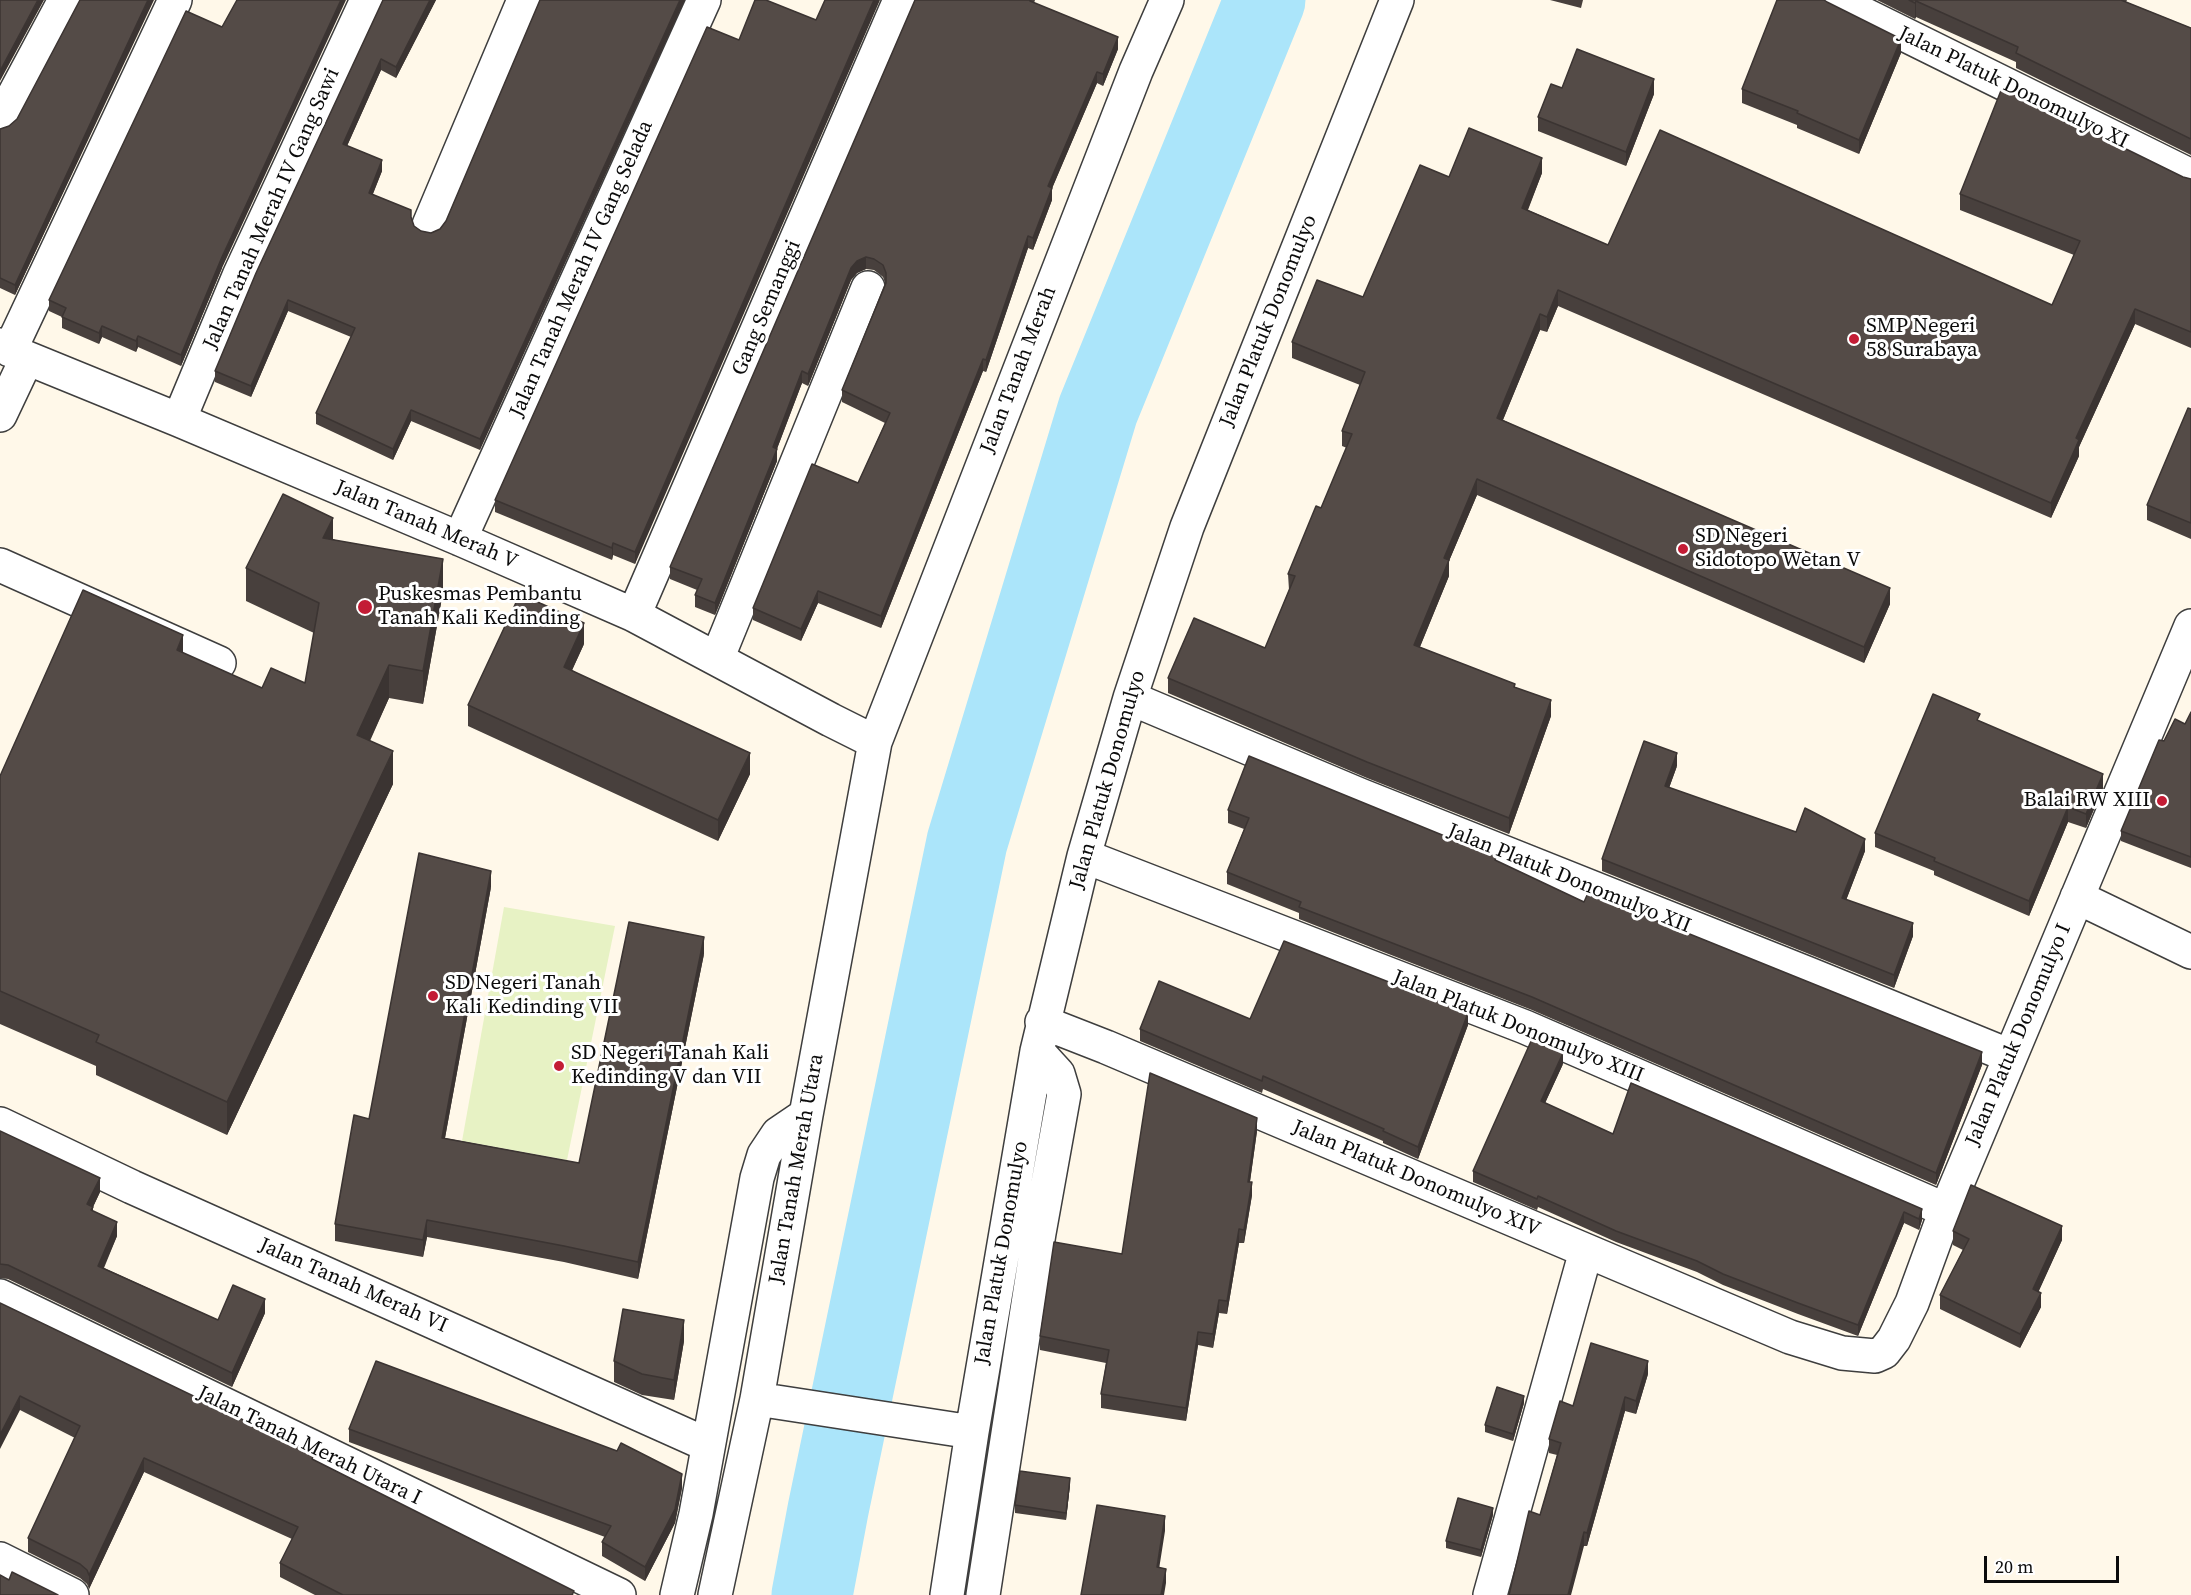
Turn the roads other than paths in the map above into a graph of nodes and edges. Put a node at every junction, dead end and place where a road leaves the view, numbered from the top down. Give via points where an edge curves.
1 (64, 0) edge
2 (175, 0) edge
3 (367, 0) edge
4 (524, 0) edge
5 (704, 0) edge
6 (900, 0) edge
7 (1167, 0) edge
8 (1397, 0) edge
9 (1835, 0) edge
10 (0, 121) edge
11 (2191, 176) edge
12 (429, 225) dead end
13 (868, 288) dead end
14 (12, 351) edge
15 (0, 415) edge
16 (179, 420) junction
17 (460, 539) junction
18 (0, 565) edge
19 (634, 615) junction
20 (2191, 626) edge
21 (717, 659) junction
22 (219, 663) dead end
23 (1130, 698) junction
24 (875, 742) junction
25 (1084, 856) junction
26 (2077, 897) junction
27 (2191, 952) edge
28 (1039, 1037) junction
29 (2010, 1056) junction
30 (806, 1115) junction
31 (0, 1124) edge
32 (1946, 1210) junction
33 (1586, 1251) junction
34 (0, 1296) edge
35 (1790, 1337) joint
36 (771, 1401) junction
37 (972, 1432) junction
38 (708, 1444) junction
39 (0, 1559) edge
40 (72, 1595) edge
41 (619, 1595) edge
42 (677, 1595) edge
43 (715, 1595) edge
44 (947, 1595) edge
45 (983, 1595) edge
46 (1490, 1595) edge

1 - 10 street
2 - 14 street
3 - 16 street, Jalan Tanah Merah IV Gang Sawi via 239,276
4 - 12 street
5 - 17 street, Jalan Tanah Merah IV Gang Selada
6 - 19 street, Gang Semanggi
7 - 24 street, Jalan Tanah Merah via 1136,70
8 - 23 street, Jalan Platuk Donomulyo via 1187,526
9 - 11 street, Jalan Platuk Donomulyo XI
13 - 21 street
14 - 15 street
14 - 16 street, Jalan Tanah Merah V
16 - 17 street, Jalan Tanah Merah V
17 - 19 street, Jalan Tanah Merah V
18 - 22 street
19 - 21 street, Jalan Tanah Merah V
20 - 26 street, Jalan Platuk Donomulyo I
21 - 24 street, Jalan Tanah Merah V
23 - 25 street, Jalan Platuk Donomulyo
23 - 29 street, Jalan Platuk Donomulyo XII via 1382,804
24 - 30 street, Jalan Tanah Merah Utara
25 - 28 street, Jalan Platuk Donomulyo
25 - 32 street, Jalan Platuk Donomulyo XIII via 1525,1027
26 - 27 street
26 - 29 street, Jalan Platuk Donomulyo I
28 - 33 street, Jalan Platuk Donomulyo XIV via 1106,1047
28 - 37 street, Jalan Platuk Donomulyo
28 - 45 street via 1064,1094
29 - 32 street, Jalan Platuk Donomulyo I
30 - 36 street, Jalan Tanah Merah Utara
30 - 38 street via 778,1134 764,1155 757,1178
31 - 38 street, Jalan Tanah Merah VI via 132,1187
32 - 35 street, Jalan Platuk Donomulyo I via 1912,1303 1884,1352 1875,1356 1842,1353
33 - 35 street, Jalan Platuk Donomulyo XIV
33 - 46 street
34 - 41 street, Jalan Tanah Merah Utara I
36 - 37 street
36 - 43 street, Jalan Tanah Merah Utara
37 - 44 street, Jalan Platuk Donomulyo
38 - 42 street
39 - 40 street

